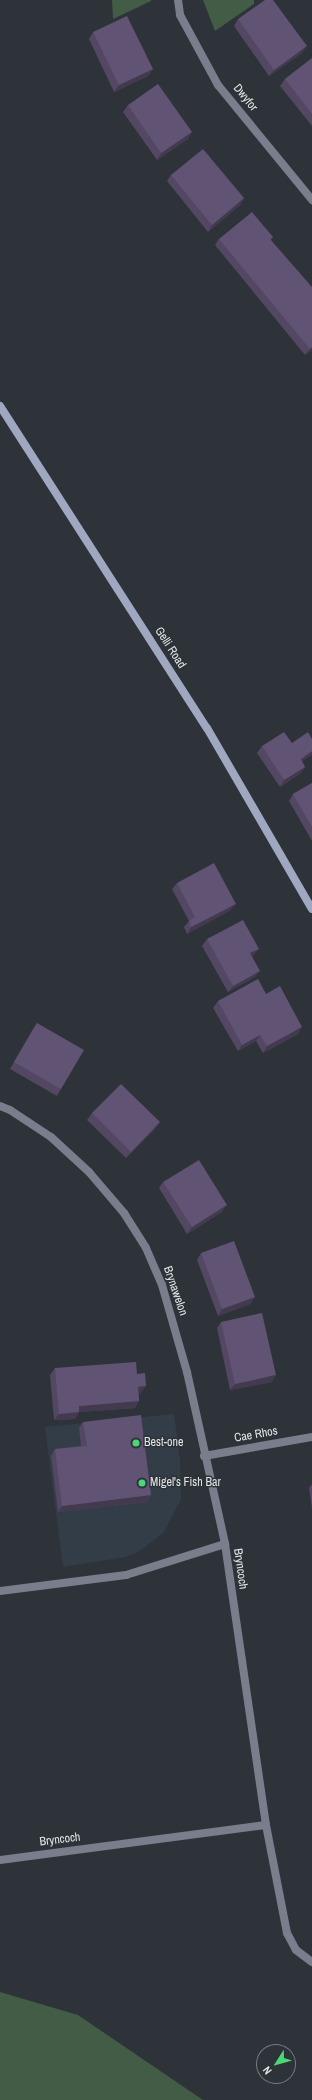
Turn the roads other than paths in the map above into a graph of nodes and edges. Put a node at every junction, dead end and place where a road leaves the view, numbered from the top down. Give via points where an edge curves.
1 (178, 0) edge
2 (312, 200) edge
3 (0, 406) edge
4 (312, 909) edge
5 (0, 1106) edge
6 (312, 1437) edge
7 (204, 1456) junction
8 (225, 1544) junction
9 (0, 1591) edge
10 (266, 1825) junction
11 (0, 1860) edge
12 (312, 1962) edge

1 - 2 street, Dwyfor via 180,16 218,85
3 - 4 main road, Gelli Road via 203,722
5 - 7 street, Brynawelon via 51,1137 89,1172 124,1213 146,1248 162,1285 187,1372
6 - 7 street, Cae Rhos
7 - 8 street, Brynawelon
8 - 9 street, Bryncoch via 126,1575
8 - 10 street, Bryncoch
10 - 11 street, Bryncoch
10 - 12 street, Bryncoch via 287,1933 296,1950

